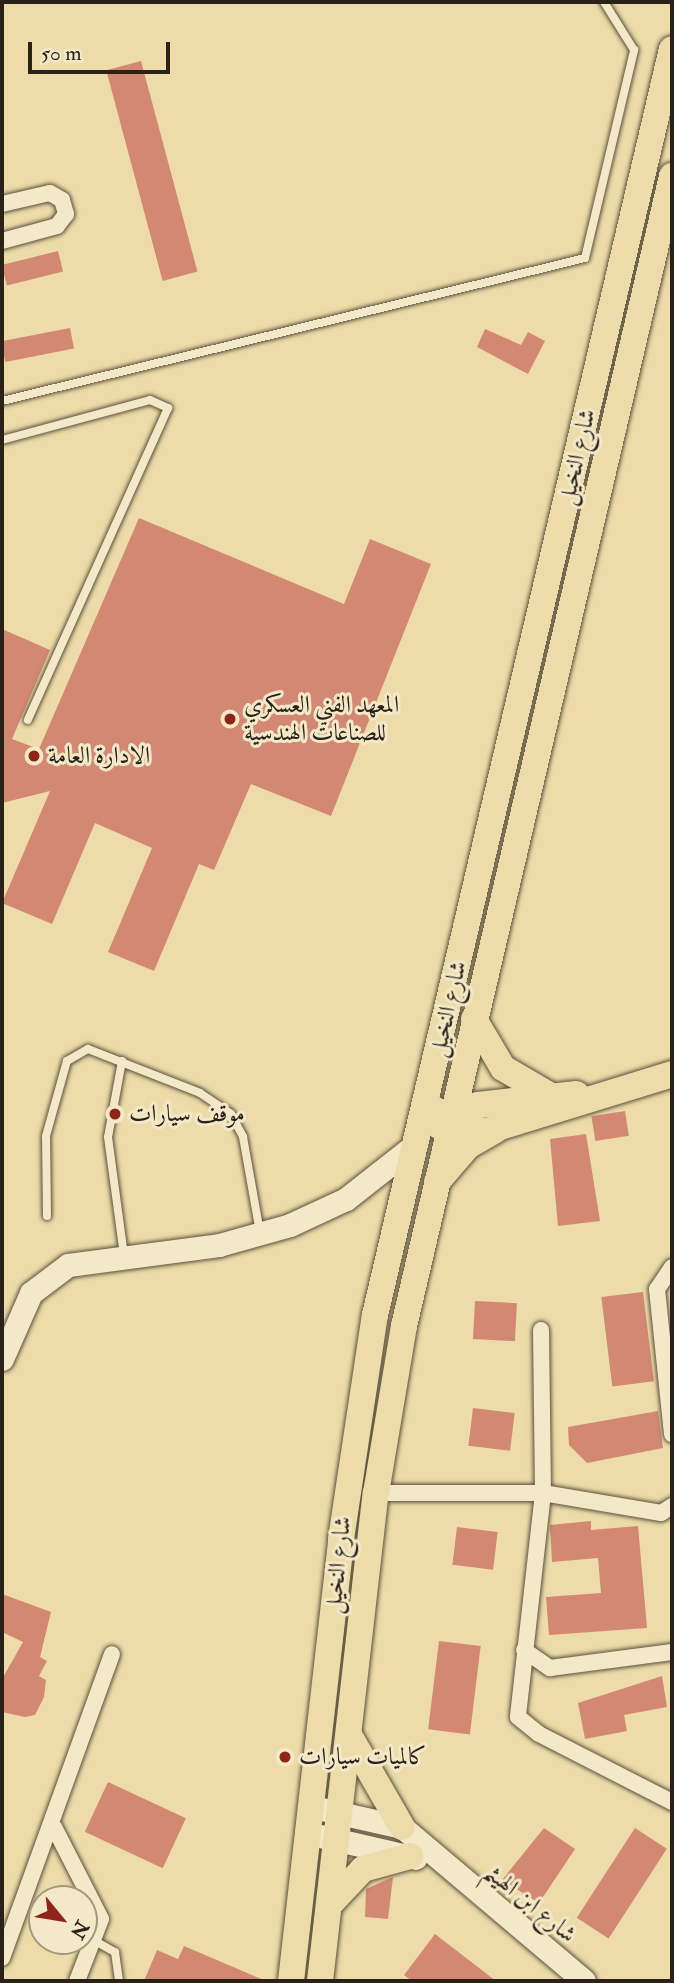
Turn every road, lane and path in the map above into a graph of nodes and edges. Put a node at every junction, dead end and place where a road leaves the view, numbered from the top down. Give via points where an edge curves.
1 (604, 2) edge
2 (672, 49) edge
3 (672, 176) edge
4 (2, 204) edge
5 (2, 241) edge
6 (2, 401) edge
7 (2, 440) edge
8 (28, 720) dead end
9 (474, 1019) junction
10 (122, 1061) junction
11 (672, 1074) edge
12 (612, 1092) junction
13 (553, 1097) junction
14 (427, 1100) junction
15 (448, 1120) junction
16 (496, 1130) junction
17 (416, 1144) junction
18 (429, 1199) junction
19 (47, 1216) dead end
20 (260, 1235) junction
21 (124, 1256) junction
22 (672, 1267) edge
23 (541, 1330) dead end
24 (2, 1359) edge
25 (672, 1434) edge
26 (376, 1493) junction
27 (543, 1493) junction
28 (672, 1506) edge
29 (524, 1650) junction
30 (672, 1652) edge
31 (112, 1654) dead end
32 (348, 1733) junction
33 (672, 1802) edge
34 (326, 1808) junction
35 (54, 1826) junction
36 (402, 1826) junction
37 (310, 1835) junction
38 (336, 1837) junction
39 (410, 1856) junction
40 (442, 1866) junction
41 (85, 1885) edge
42 (329, 1905) junction
43 (98, 1943) edge
44 (89, 1955) edge
45 (2, 1958) edge
46 (77, 1981) edge
47 (119, 1981) edge
48 (291, 1981) edge
49 (320, 1981) edge
50 (584, 1981) edge

1 - 6 lane via 634,50 585,258
2 - 14 main road, شارع النخيل
3 - 9 main road, شارع النخيل
4 - 5 street via 43,194 57,195 65,207 63,221 50,229
7 - 8 lane via 155,399 168,408
9 - 13 main road via 503,1068
9 - 15 main road, شارع النخيل
10 - 19 lane via 88,1049 67,1061 44,1146
10 - 20 lane via 211,1098 231,1114 243,1137
10 - 21 lane via 108,1138
11 - 12 main road
12 - 13 main road
12 - 16 main road
13 - 15 main road via 478,1105
14 - 15 main road
14 - 17 main road, شارع النخيل
15 - 16 main road via 470,1130
15 - 17 main road
15 - 18 main road, شارع النخيل
16 - 18 main road via 456,1157
17 - 20 main road via 346,1199
17 - 34 main road, شارع النخيل via 356,1419
18 - 26 main road, شارع النخيل
20 - 21 main road
21 - 24 main road via 68,1265 42,1282
22 - 25 street via 657,1289
23 - 27 street
26 - 27 street
26 - 32 main road, شارع النخيل
27 - 28 street via 661,1513
27 - 29 street
29 - 30 street via 550,1668
29 - 33 street via 518,1717 527,1727
31 - 35 street
32 - 34 main road, شارع النخيل
32 - 36 main road via 365,1772
34 - 36 main road
34 - 37 main road, شارع النخيل
34 - 38 main road, شارع النخيل
35 - 41 street
35 - 45 street
36 - 40 main road, شارع ابن الهيثم
37 - 38 main road
37 - 48 main road, شارع النخيل
38 - 39 main road
38 - 42 main road, شارع النخيل
39 - 40 main road
39 - 42 main road via 363,1869
40 - 50 main road, شارع ابن الهيثم
42 - 49 main road, شارع النخيل
43 - 47 lane via 115,1952
44 - 46 street

